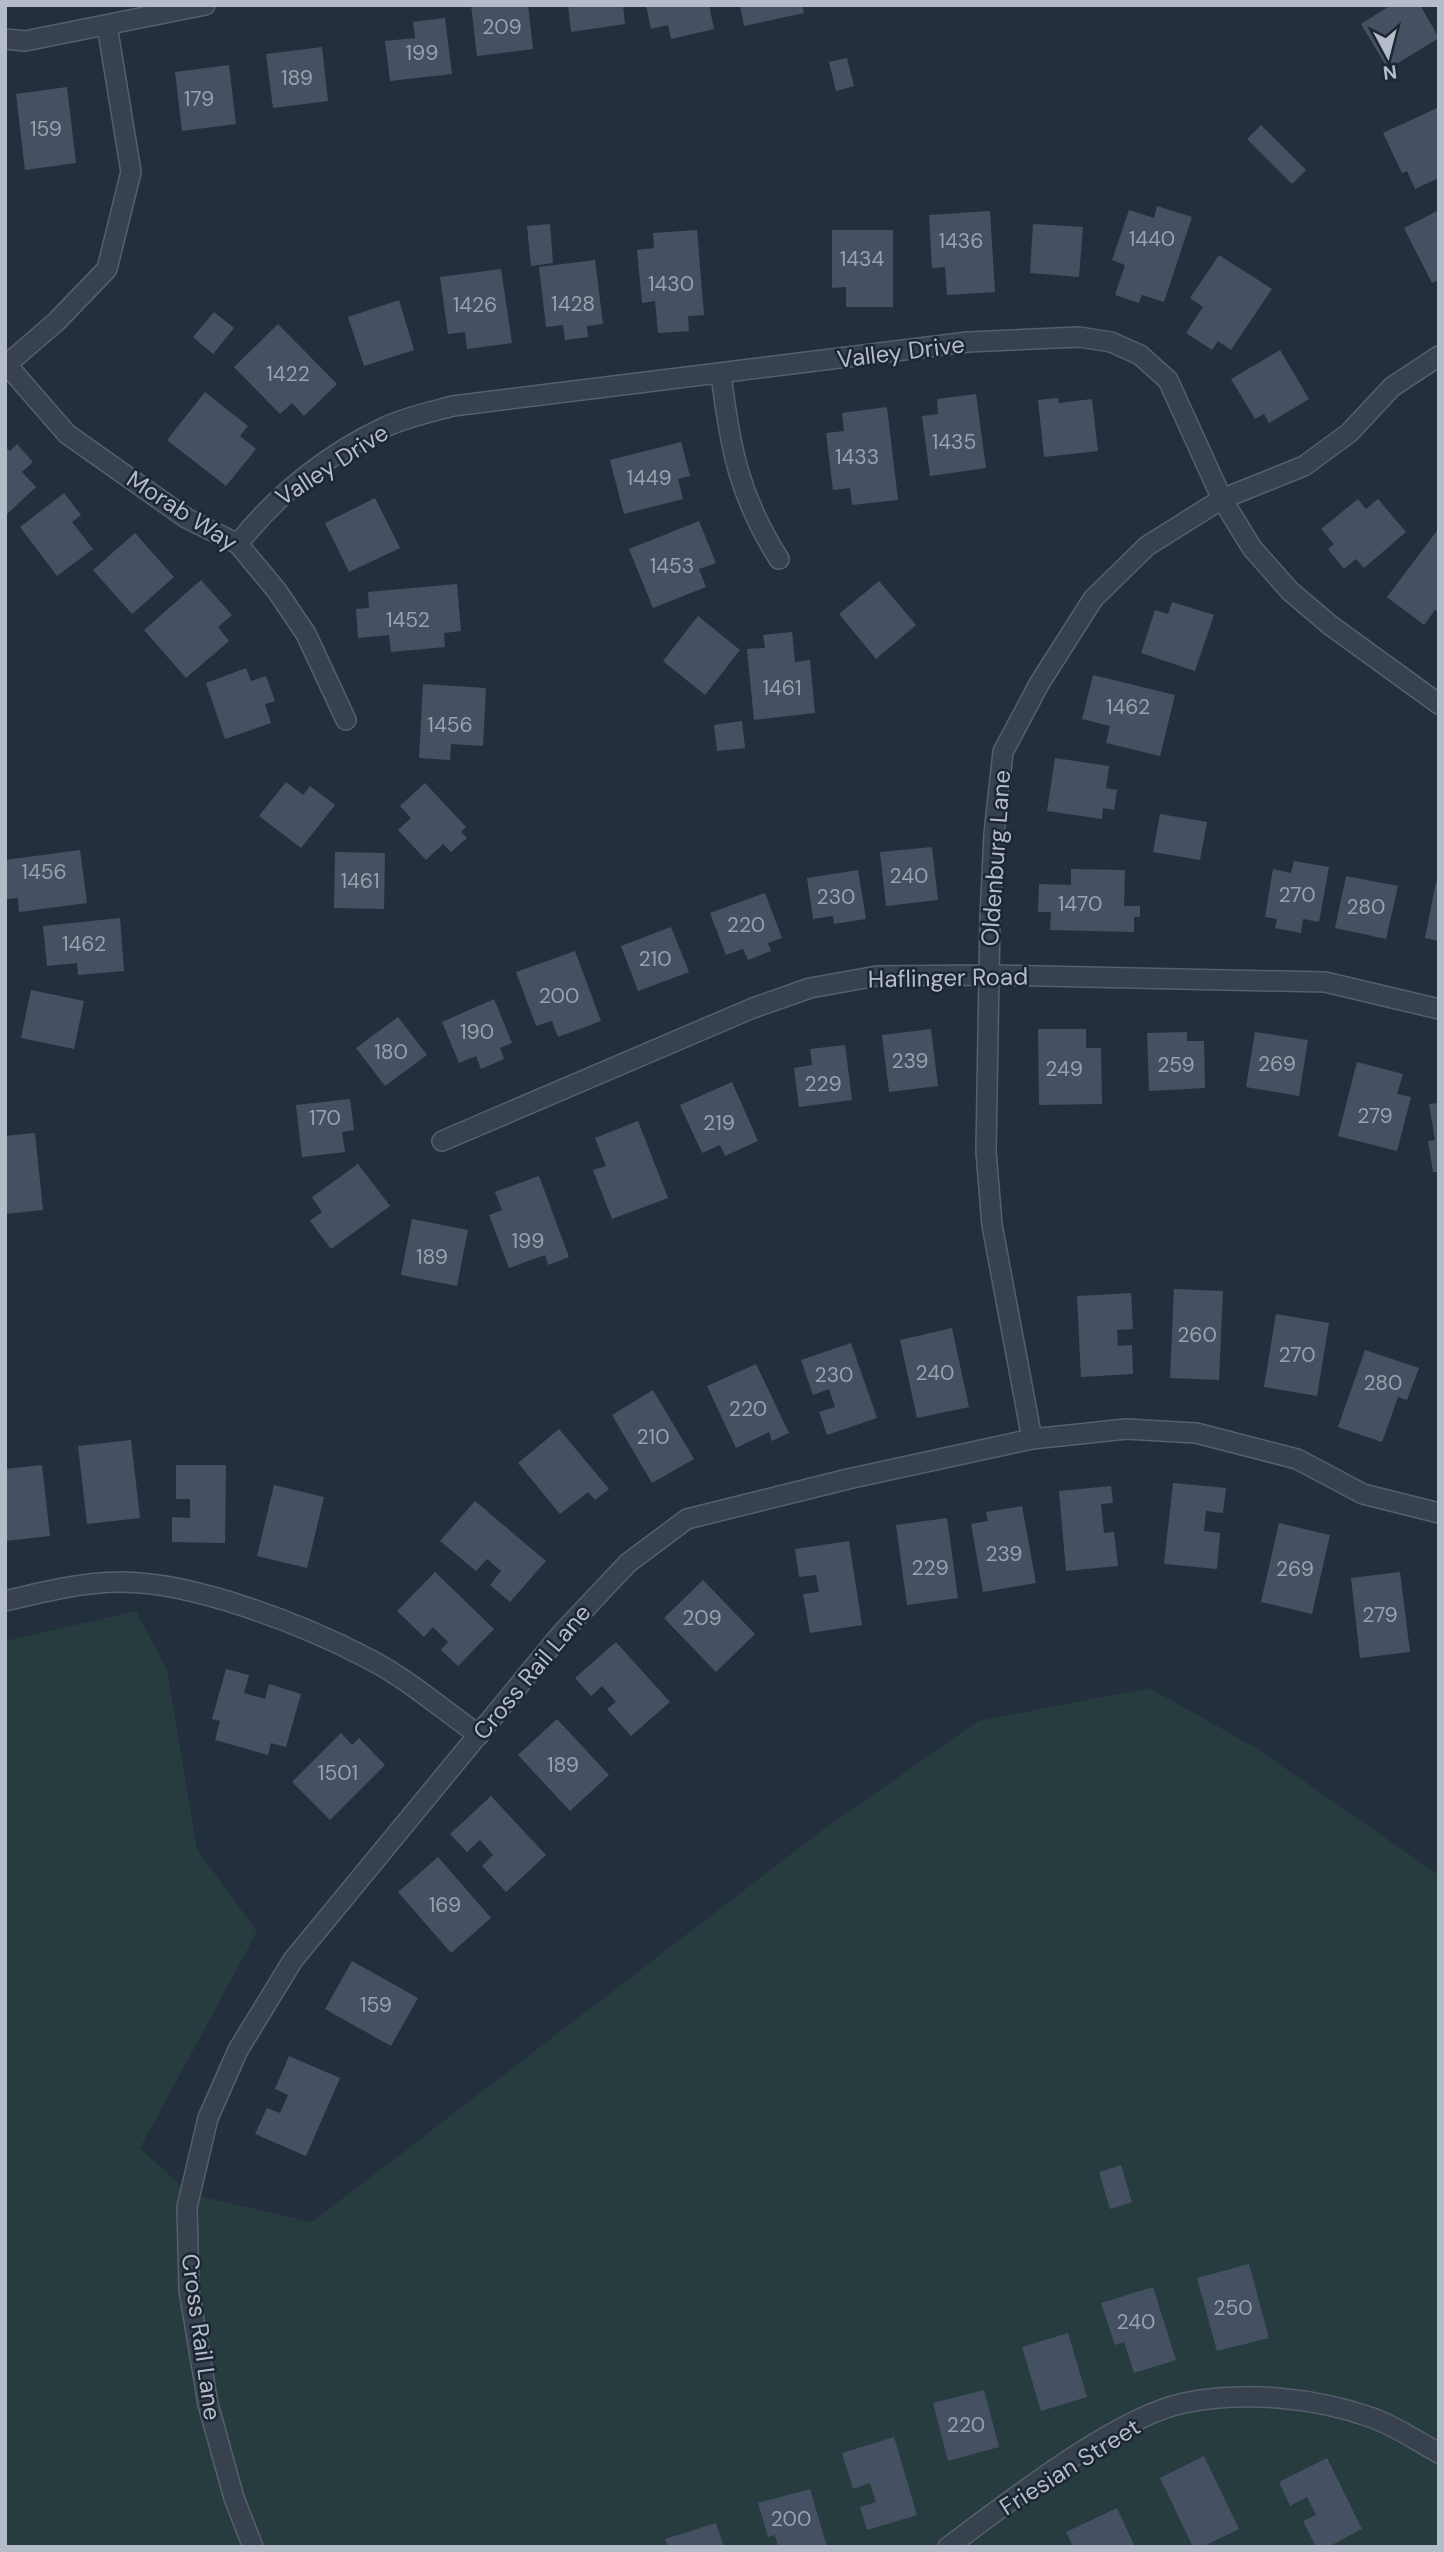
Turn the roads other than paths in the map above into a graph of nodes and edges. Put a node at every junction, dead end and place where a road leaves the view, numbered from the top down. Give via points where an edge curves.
1 (205, 5) edge
2 (107, 25) junction
3 (5, 39) edge
4 (1439, 356) edge
5 (6, 365) edge
6 (721, 374) junction
7 (1222, 499) junction
8 (238, 544) junction
9 (779, 559) dead end
10 (1439, 704) edge
11 (346, 720) dead end
12 (989, 975) junction
13 (1439, 1009) edge
14 (443, 1141) dead end
15 (1032, 1439) junction
16 (1439, 1513) edge
17 (5, 1601) edge
18 (479, 1735) junction
19 (1439, 2452) edge
20 (253, 2547) edge
21 (948, 2547) edge

1 - 2 street
2 - 3 street via 25,41
2 - 5 street via 131,172 107,269 56,323
4 - 7 street, Oldenburg Lane via 1392,387 1349,433 1304,466
5 - 8 street, Morab Way via 67,434 186,518
6 - 7 street, Valley Drive via 968,342 1079,337 1111,342 1140,355 1168,380
6 - 8 street, Valley Drive via 453,406 419,415 385,427 302,480 264,510
6 - 9 street via 735,468 758,525
7 - 10 street, Valley Drive via 1252,548 1290,590
7 - 12 street, Oldenburg Lane via 1147,546 1093,599 1003,752 994,834
8 - 11 street, Morab Way via 306,634
12 - 13 street, Haflinger Road via 1325,982
12 - 14 street, Haflinger Road via 877,976 810,988
12 - 15 street, Oldenburg Lane via 986,1151 992,1225
15 - 16 street, Cross Rail Lane via 1126,1429 1196,1433 1297,1459 1363,1494
15 - 18 street, Cross Rail Lane via 687,1519 628,1563 562,1633
17 - 18 street via 122,1582 196,1592 279,1620 370,1660
18 - 20 street, Cross Rail Lane via 293,1960 237,2050 208,2118 187,2207 190,2290 208,2404
19 - 21 street, Friesian Street via 1373,2418 1306,2401 1239,2396 1182,2404 1131,2424 1064,2464

